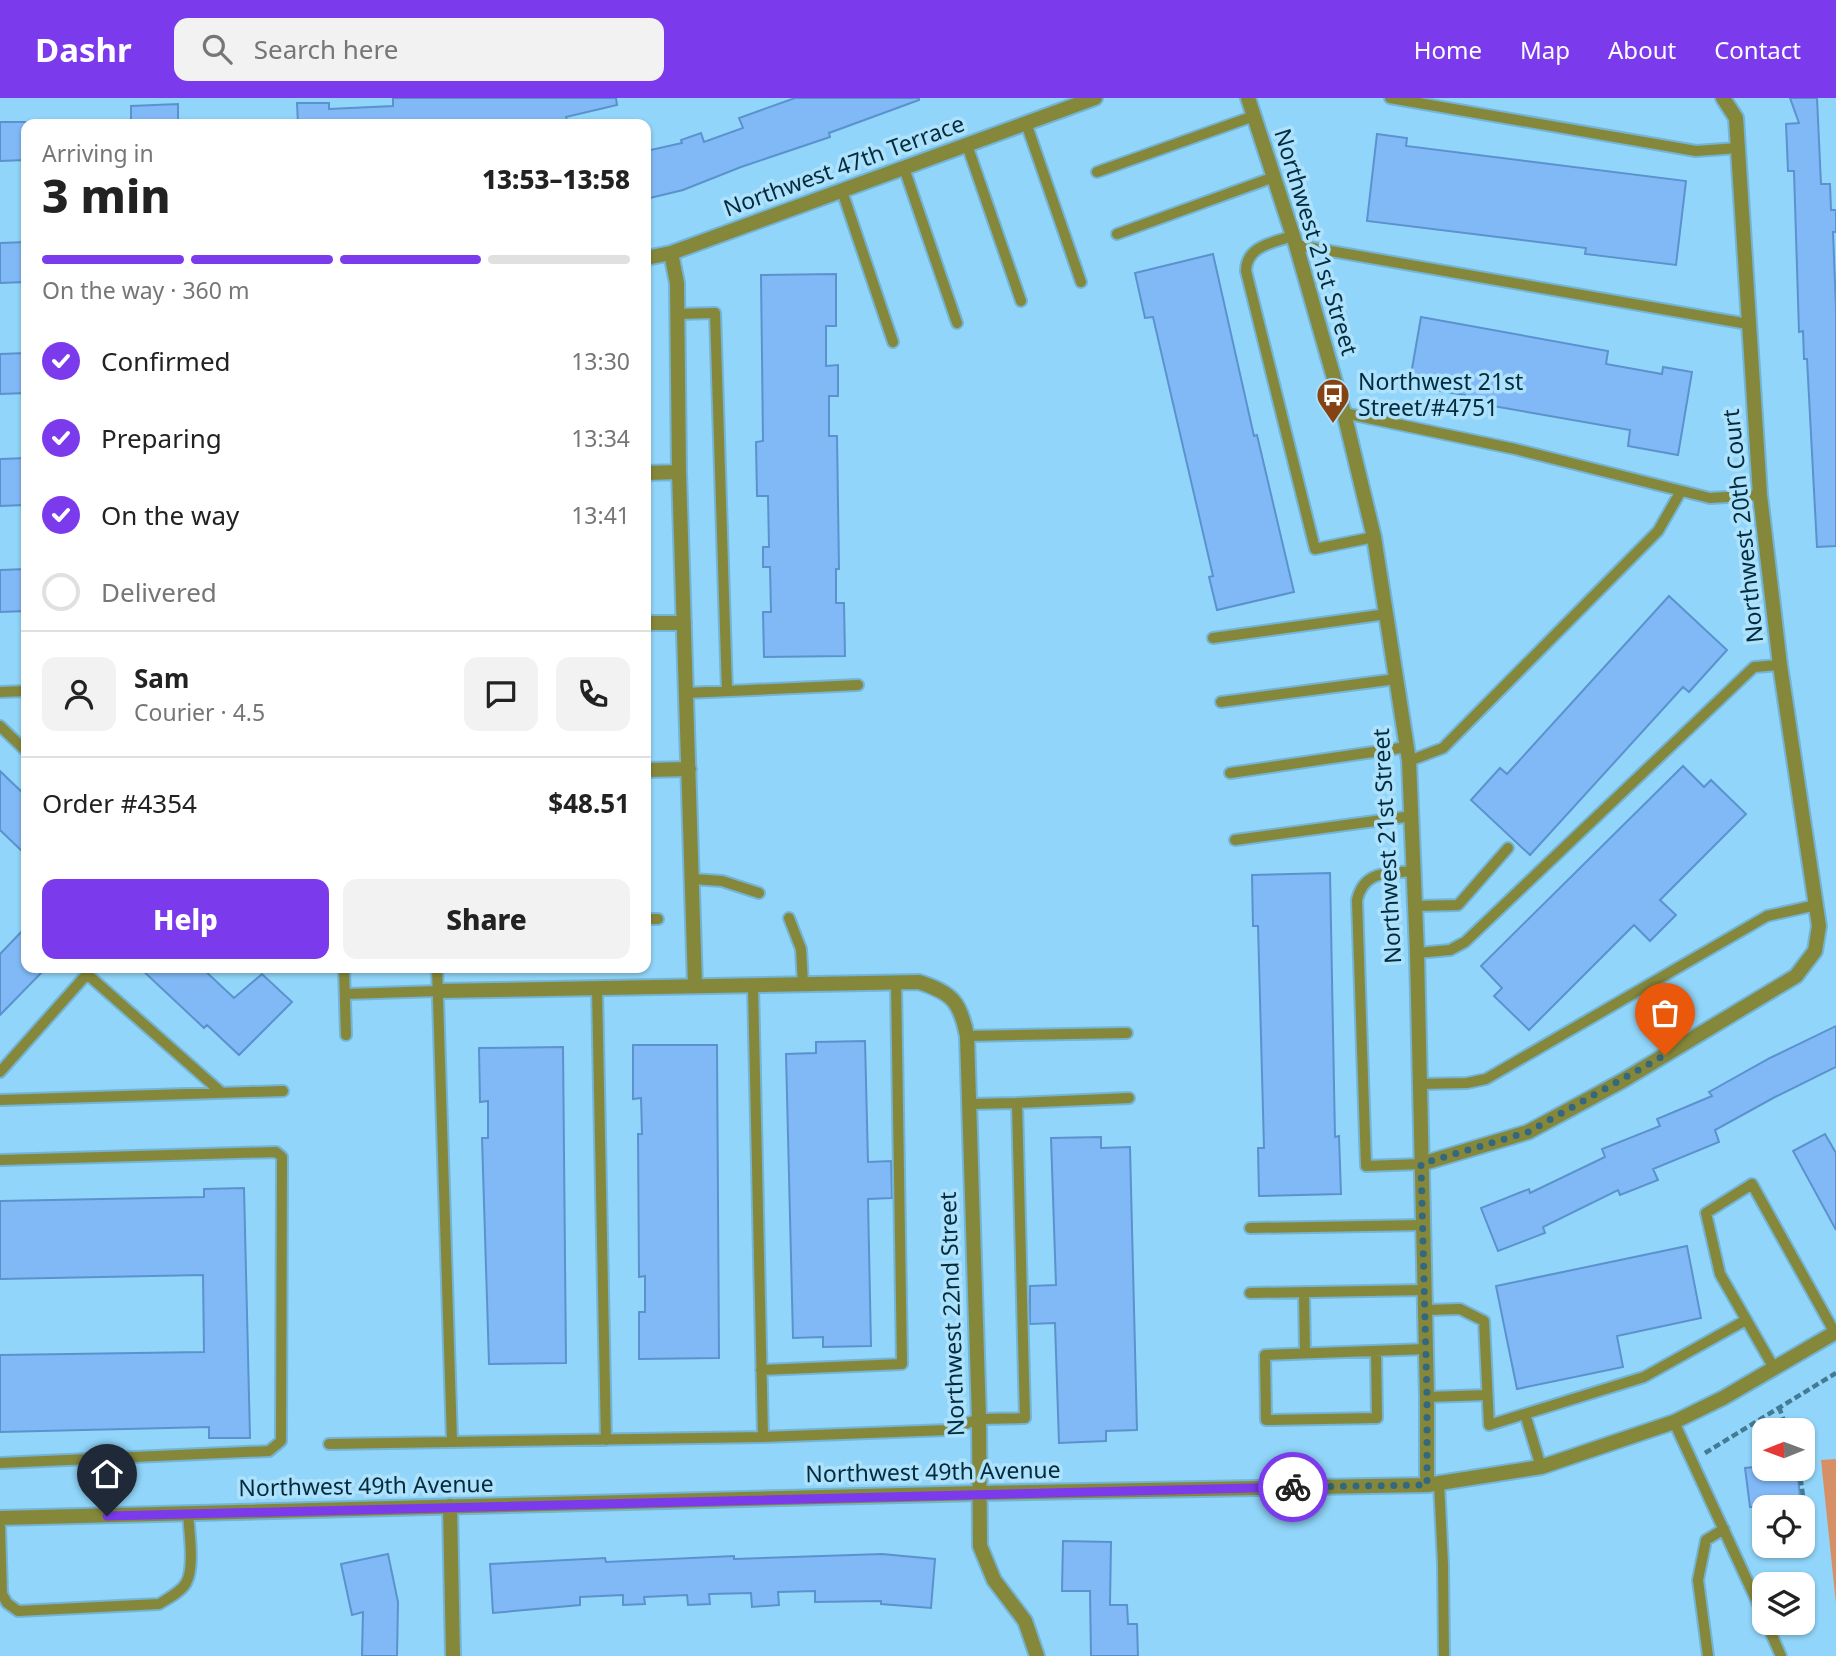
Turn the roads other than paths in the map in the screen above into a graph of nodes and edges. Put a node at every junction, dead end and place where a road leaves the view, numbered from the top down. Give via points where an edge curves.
1 (1095, 98) edge
2 (1248, 98) edge
3 (1390, 98) edge
4 (1723, 98) edge
5 (1254, 116) junction
6 (1026, 123) junction
7 (967, 145) junction
8 (1738, 148) junction
9 (904, 168) junction
10 (1097, 172) dead end
11 (1274, 177) junction
12 (842, 191) junction
13 (1117, 234) dead end
14 (1295, 240) junction
15 (671, 253) junction
16 (651, 257) edge
17 (1081, 282) dead end
18 (1021, 301) dead end
19 (677, 314) junction
20 (957, 323) dead end
21 (1748, 324) junction
22 (893, 342) dead end
23 (1344, 414) junction
24 (651, 472) edge
25 (679, 472) junction
26 (1681, 492) junction
27 (1760, 495) junction
28 (1374, 537) junction
29 (1387, 614) junction
30 (684, 622) junction
31 (651, 623) edge
32 (1213, 638) dead end
33 (1780, 665) junction
34 (1396, 678) junction
35 (858, 685) dead end
36 (21, 691) edge
37 (727, 691) junction
38 (0, 692) edge
39 (686, 693) junction
40 (1221, 702) dead end
41 (0, 726) edge
42 (21, 746) edge
43 (1408, 754) junction
44 (689, 769) junction
45 (651, 770) edge
46 (1230, 773) dead end
47 (1412, 816) junction
48 (1236, 840) dead end
49 (1508, 848) dead end
50 (1412, 871) junction
51 (692, 879) junction
52 (759, 893) dead end
53 (1816, 905) junction
54 (1415, 906) junction
55 (789, 918) dead end
56 (1417, 953) junction
57 (344, 973) edge
58 (438, 973) edge
59 (896, 983) junction
60 (803, 984) junction
61 (695, 985) junction
62 (752, 985) junction
63 (597, 988) junction
64 (438, 991) junction
65 (346, 994) junction
66 (1127, 1033) dead end
67 (346, 1035) dead end
68 (967, 1035) junction
69 (0, 1072) edge
70 (1420, 1084) junction
71 (283, 1091) dead end
72 (222, 1093) junction
73 (1129, 1098) dead end
74 (0, 1100) edge
75 (1017, 1103) junction
76 (969, 1104) junction
77 (0, 1160) edge
78 (1421, 1164) junction
79 (1423, 1225) junction
80 (1250, 1227) dead end
81 (1425, 1290) junction
82 (1304, 1292) junction
83 (1250, 1293) dead end
84 (1426, 1310) junction
85 (1746, 1320) junction
86 (1835, 1333) edge
87 (1426, 1349) junction
88 (1376, 1352) junction
89 (1305, 1353) junction
90 (1774, 1368) junction
91 (761, 1370) junction
92 (1488, 1395) junction
93 (1427, 1397) junction
94 (1525, 1414) junction
95 (979, 1419) junction
96 (1674, 1422) junction
97 (763, 1437) junction
98 (606, 1440) junction
99 (452, 1441) junction
100 (329, 1444) dead end
101 (0, 1463) edge
102 (1541, 1467) junction
103 (1433, 1484) junction
104 (980, 1493) junction
105 (450, 1506) junction
106 (188, 1513) junction
107 (0, 1518) edge
108 (0, 1527) edge
109 (1724, 1529) junction
110 (1752, 1591) edge
111 (1772, 1635) edge
112 (453, 1656) edge
113 (1037, 1656) edge
114 (1444, 1656) edge
115 (1708, 1656) edge
116 (1781, 1656) edge

1 - 6 street, Northwest 47th Terrace
2 - 5 street, Northwest 21st Street
3 - 8 lane via 1696,151
4 - 8 street, Northwest 20th Court via 1737,118
5 - 10 lane
5 - 11 street, Northwest 21st Street
6 - 7 street, Northwest 47th Terrace
6 - 17 lane
7 - 9 street, Northwest 47th Terrace
7 - 18 lane
8 - 21 street, Northwest 20th Court
9 - 12 street, Northwest 47th Terrace
9 - 20 lane
11 - 13 lane
11 - 14 street, Northwest 21st Street
12 - 15 street, Northwest 47th Terrace
12 - 22 lane
14 - 21 lane
14 - 23 street, Northwest 21st Street
14 - 28 lane via 1257,248 1246,262 1246,271 1315,549
15 - 16 street, Northwest 47th Terrace
15 - 19 street
19 - 25 street
19 - 37 lane via 715,313
21 - 27 street, Northwest 20th Court
23 - 26 lane via 1515,449
23 - 28 street, Northwest 21st Street
24 - 25 street
25 - 30 street
26 - 27 lane via 1710,498
26 - 43 lane via 1658,531 1443,748
27 - 33 street, Northwest 20th Court
28 - 29 street, Northwest 21st Street
29 - 32 lane
29 - 34 street, Northwest 21st Street
30 - 31 street
30 - 39 street
33 - 53 street, Northwest 20th Court
33 - 56 lane via 1754,667 1465,942 1450,950
34 - 40 lane
34 - 43 street, Northwest 21st Street
35 - 37 lane
36 - 38 lane
37 - 39 lane
39 - 44 street
41 - 42 lane
43 - 46 lane
43 - 47 street, Northwest 21st Street
44 - 45 street
44 - 51 street
47 - 48 lane
47 - 50 street, Northwest 21st Street
49 - 54 lane via 1458,905
50 - 54 street, Northwest 21st Street
50 - 78 lane via 1376,875 1364,882 1357,900 1366,1166
51 - 52 lane via 722,881
51 - 61 street
53 - 70 lane via 1767,916 1486,1079
53 - 78 street, Northwest 20th Court via 1815,951 1796,976 1528,1132
54 - 56 street, Northwest 21st Street
55 - 60 lane via 801,949
56 - 70 street, Northwest 21st Street
57 - 65 lane
58 - 64 lane
59 - 60 street
59 - 68 street, Northwest 22nd Street via 919,982 954,999
59 - 91 lane via 902,1364
60 - 62 street
61 - 62 street
61 - 63 street
62 - 91 lane
63 - 64 street
63 - 98 lane
64 - 65 lane
64 - 99 lane
65 - 67 lane
66 - 68 lane
68 - 76 street, Northwest 22nd Street
69 - 72 lane via 87,974
70 - 78 street, Northwest 21st Street
71 - 72 lane
72 - 74 lane
73 - 75 lane
75 - 76 lane
75 - 95 lane via 1025,1418
76 - 95 street, Northwest 22nd Street
77 - 101 lane via 276,1152 282,1157 281,1441 269,1451
78 - 79 street, Northwest 21st Street
79 - 80 lane
79 - 81 street, Northwest 21st Street
81 - 82 lane
81 - 84 street, Northwest 21st Street
82 - 83 lane
82 - 89 lane
84 - 87 street, Northwest 21st Street
84 - 92 lane via 1460,1309 1484,1321
85 - 86 lane via 1720,1275 1706,1213 1752,1184
85 - 90 lane
85 - 94 lane via 1644,1377
86 - 90 street, Northwest 49th Avenue
87 - 88 lane
87 - 93 street, Northwest 21st Street
88 - 89 lane
88 - 89 lane via 1377,1418 1266,1420 1265,1355
90 - 96 street, Northwest 49th Avenue
91 - 97 lane
92 - 93 lane
92 - 94 lane via 1489,1425
93 - 103 street, Northwest 21st Street
94 - 102 lane
95 - 97 lane via 948,1430
95 - 104 street, Northwest 22nd Street
96 - 102 street, Northwest 49th Avenue
96 - 109 lane
97 - 98 lane
98 - 99 lane
99 - 100 lane
102 - 103 street, Northwest 49th Avenue
103 - 104 street, Northwest 49th Avenue
103 - 114 lane via 1443,1564
104 - 105 street, Northwest 49th Avenue
104 - 113 street, Northwest 22nd Street via 980,1546 994,1580 1025,1621
105 - 106 street, Northwest 49th Avenue
105 - 112 street
106 - 107 street, Northwest 49th Avenue
106 - 108 lane via 186,1583 159,1604 19,1611 2,1594
109 - 110 lane
109 - 115 lane via 1706,1540 1698,1580
111 - 116 lane

